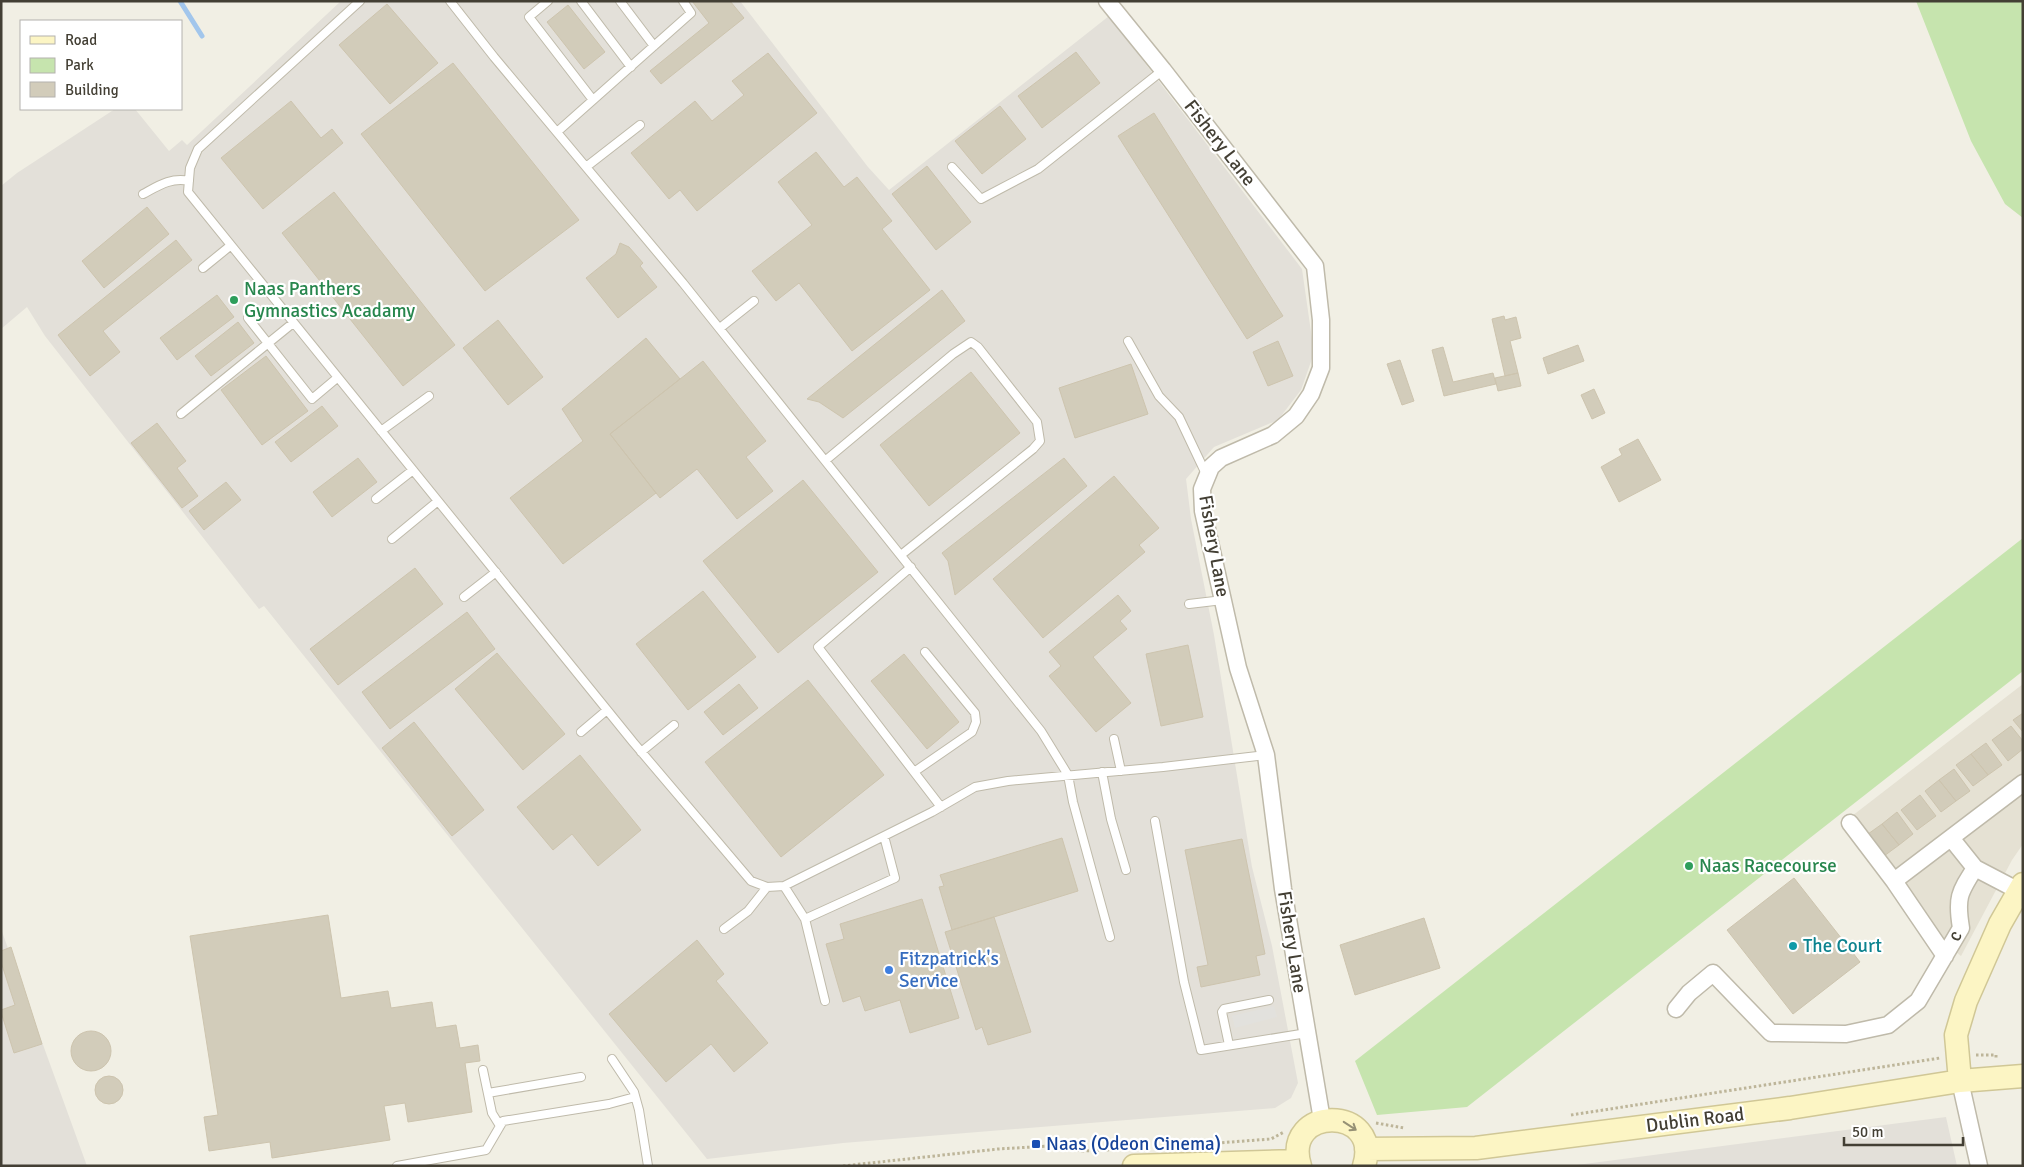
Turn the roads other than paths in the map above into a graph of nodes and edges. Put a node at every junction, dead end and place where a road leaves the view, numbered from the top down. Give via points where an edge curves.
1 (360, 1) edge
2 (450, 1) edge
3 (548, 1) edge
4 (581, 1) edge
5 (620, 1) edge
6 (683, 1) edge
7 (1107, 1) edge
8 (654, 46) junction
9 (631, 67) junction
10 (1163, 70) junction
11 (593, 100) junction
12 (640, 125) dead end
13 (557, 132) junction
14 (586, 167) junction
15 (952, 167) dead end
16 (189, 181) junction
17 (143, 194) dead end
18 (230, 246) junction
19 (203, 268) dead end
20 (754, 301) dead end
21 (248, 318) dead end
22 (293, 323) junction
23 (720, 328) junction
24 (1128, 341) dead end
25 (268, 343) junction
26 (338, 378) junction
27 (429, 396) dead end
28 (181, 414) dead end
29 (381, 430) junction
30 (826, 460) junction
31 (413, 470) junction
32 (1207, 476) junction
33 (376, 499) dead end
34 (438, 501) junction
35 (392, 538) dead end
36 (901, 555) junction
37 (911, 567) junction
38 (496, 572) junction
39 (464, 598) dead end
40 (1223, 600) junction
41 (1189, 604) dead end
42 (925, 652) dead end
43 (607, 710) junction
44 (674, 725) dead end
45 (581, 732) dead end
46 (1114, 739) dead end
47 (641, 752) junction
48 (1266, 755) junction
49 (1121, 771) junction
50 (914, 772) junction
51 (1102, 772) junction
52 (1068, 775) junction
53 (2023, 782) edge
54 (941, 807) junction
55 (1155, 821) dead end
56 (1850, 823) dead end
57 (884, 836) junction
58 (1951, 838) junction
59 (1976, 868) junction
60 (1126, 870) dead end
61 (1894, 881) junction
62 (784, 886) junction
63 (767, 887) junction
64 (2021, 888) edge
65 (806, 919) junction
66 (724, 929) dead end
67 (1110, 936) dead end
68 (1945, 956) junction
69 (1269, 1000) dead end
70 (825, 1001) dead end
71 (1676, 1008) dead end
72 (1307, 1033) junction
73 (1229, 1045) junction
74 (612, 1059) dead end
75 (483, 1070) dead end
76 (2023, 1076) edge
77 (581, 1077) dead end
78 (1960, 1081) junction
79 (488, 1093) junction
80 (635, 1097) junction
81 (1322, 1120) junction
82 (500, 1126) junction
83 (1135, 1157) edge
84 (1365, 1158) edge
85 (1299, 1163) edge
86 (397, 1166) edge
87 (648, 1166) edge
88 (1978, 1166) edge

1 - 16 lane via 198,150 190,168
2 - 13 lane
3 - 11 lane via 529,17
4 - 9 lane
5 - 8 lane
6 - 8 lane via 691,13
7 - 10 street, Fishery Lane
8 - 9 lane
9 - 11 lane
10 - 15 lane via 1038,169 980,199
10 - 32 street, Fishery Lane via 1315,266 1321,320 1321,368 1311,394 1296,416 1273,435 1221,458
11 - 13 lane
12 - 14 lane
13 - 14 lane
14 - 23 lane
16 - 17 lane via 180,179 164,183
16 - 18 lane via 188,192
18 - 19 lane
18 - 22 lane
20 - 23 lane
21 - 25 lane
22 - 25 lane
22 - 26 lane
23 - 30 lane
24 - 32 lane via 1159,396 1179,417
25 - 26 lane via 312,399
25 - 28 lane
26 - 29 lane
27 - 29 lane
29 - 31 lane
30 - 36 lane
30 - 36 lane via 953,354 972,342 978,347 1037,422 1040,441
31 - 33 lane
31 - 34 lane
32 - 40 street, Fishery Lane via 1202,489 1204,511
34 - 35 lane
34 - 38 lane
36 - 37 lane
37 - 50 lane via 818,647
37 - 52 lane via 1041,731
38 - 39 lane
38 - 43 lane
40 - 41 lane
40 - 48 street, Fishery Lane via 1238,668
42 - 50 lane via 975,713 976,722 972,732
43 - 45 lane
43 - 47 lane
44 - 47 lane
46 - 49 lane
47 - 63 lane via 738,867 752,881
48 - 49 lane
48 - 72 street, Fishery Lane via 1283,889
49 - 51 lane
50 - 54 lane
51 - 52 lane
51 - 60 lane
52 - 54 lane via 975,787
52 - 67 lane
53 - 58 street
54 - 57 lane
55 - 73 lane via 1184,982 1201,1050
56 - 61 street
57 - 62 lane
57 - 65 lane via 895,878
58 - 59 street
58 - 61 street
59 - 64 street
59 - 68 street, c via 1963,887 1957,906 1961,928
61 - 68 street
62 - 63 lane
62 - 65 lane
63 - 66 lane via 748,911
64 - 78 main road via 2000,924 1966,1001 1956,1035
65 - 70 lane
68 - 71 street, c via 1918,1001 1888,1025 1846,1034 1771,1033 1713,973
69 - 73 lane via 1224,1009
72 - 73 lane
72 - 81 street, Fishery Lane
74 - 80 lane
75 - 79 lane
76 - 78 main road, Dublin Road
77 - 79 lane
78 - 84 main road, Dublin Road via 1790,1108 1476,1148
78 - 88 street
79 - 82 lane via 492,1113
80 - 82 lane via 504,1121
80 - 87 lane
81 -> 84 main road via 1347,1122 1360,1133
81 - 85 main road via 1302,1137 1298,1148
82 - 86 lane via 486,1150
83 - 85 main road

